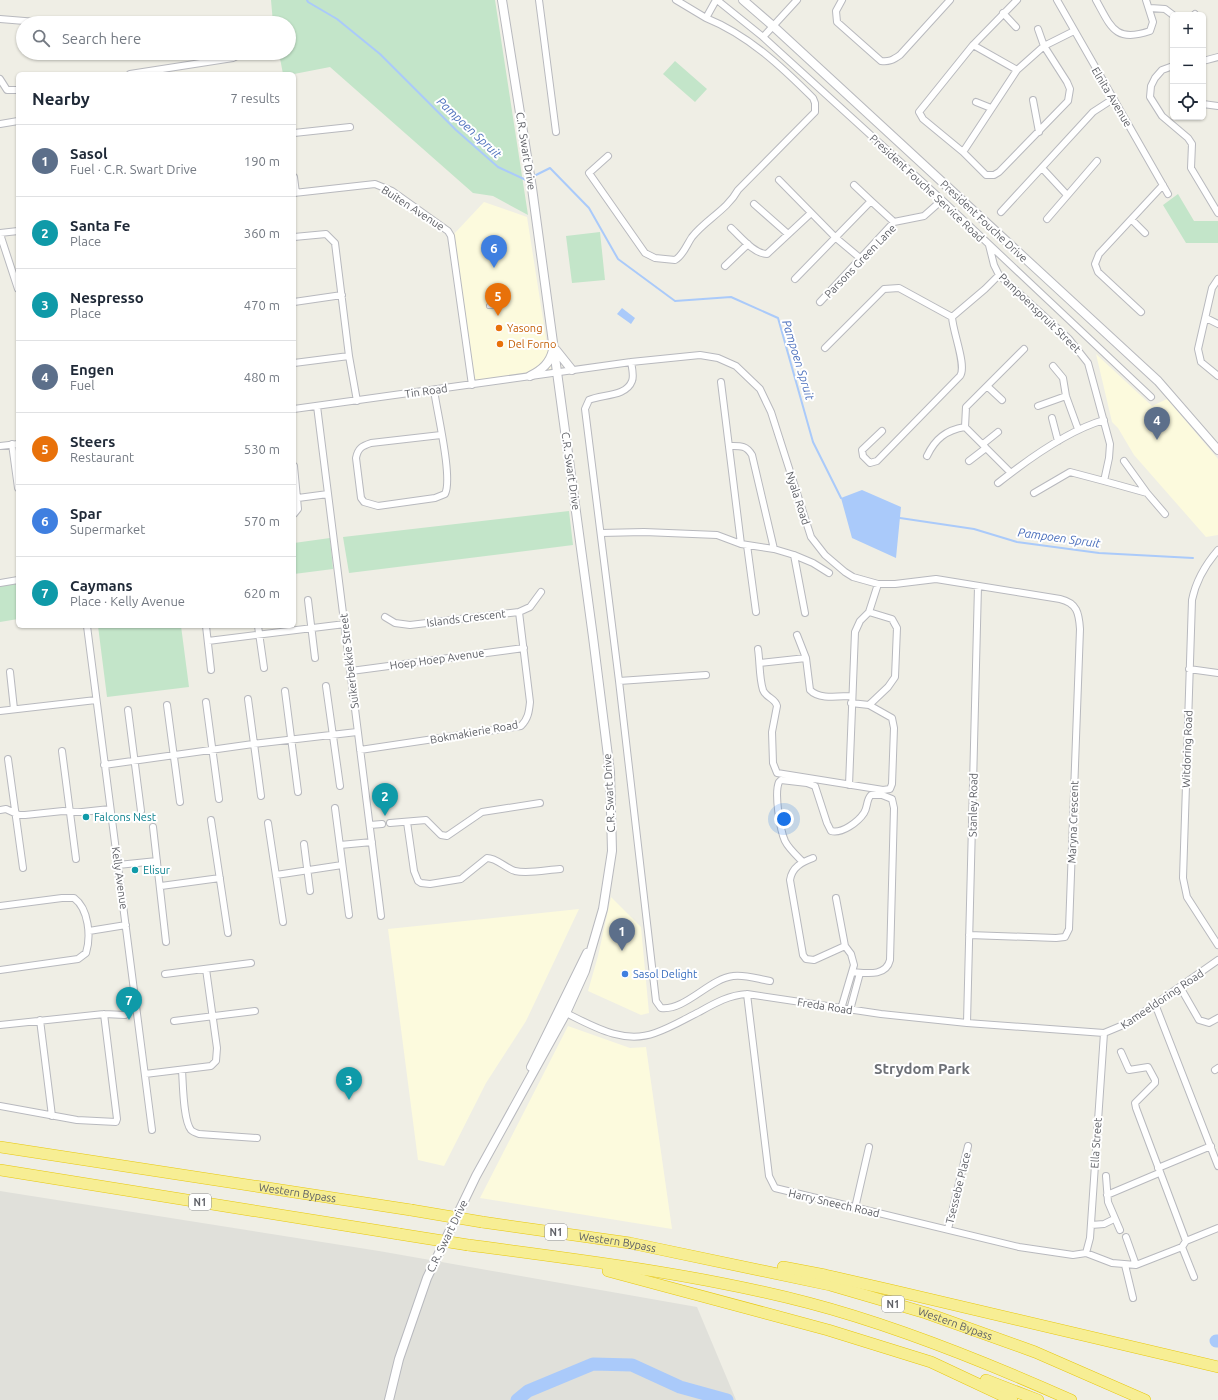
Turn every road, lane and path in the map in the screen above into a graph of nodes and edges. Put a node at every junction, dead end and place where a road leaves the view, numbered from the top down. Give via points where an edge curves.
1 (502, 0) edge
2 (539, 0) edge
3 (676, 0) edge
4 (716, 0) edge
5 (743, 0) edge
6 (797, 0) edge
7 (842, 0) edge
8 (950, 0) edge
9 (1017, 0) edge
10 (1057, 0) edge
11 (1096, 0) edge
12 (1146, 0) edge
13 (1150, 8) junction
14 (1003, 13) junction
15 (1170, 13) edge
16 (706, 18) junction
17 (0, 19) edge
18 (16, 20) edge
19 (773, 26) junction
20 (1016, 27) dead end
21 (1038, 29) dead end
22 (1074, 31) junction
23 (763, 37) junction
24 (973, 45) junction
25 (1044, 46) junction
26 (1218, 57) edge
27 (220, 60) edge
28 (1206, 60) edge
29 (1170, 67) edge
30 (1017, 70) junction
31 (143, 72) edge
32 (0, 78) edge
33 (16, 90) edge
34 (1113, 99) junction
35 (1033, 100) dead end
36 (976, 102) dead end
37 (1206, 104) edge
38 (1218, 106) edge
39 (991, 108) junction
40 (16, 121) edge
41 (0, 124) edge
42 (350, 127) dead end
43 (556, 132) dead end
44 (1039, 132) junction
45 (296, 133) edge
46 (963, 152) junction
47 (608, 156) dead end
48 (1097, 161) dead end
49 (1042, 168) junction
50 (779, 180) dead end
51 (854, 185) dead end
52 (1163, 185) junction
53 (296, 193) edge
54 (1168, 194) dead end
55 (1067, 195) junction
56 (942, 200) junction
57 (871, 201) junction
58 (754, 204) dead end
59 (1001, 212) dead end
60 (811, 213) junction
61 (1218, 213) edge
62 (1047, 219) dead end
63 (1132, 220) junction
64 (894, 222) junction
65 (731, 228) dead end
66 (16, 231) edge
67 (1144, 233) dead end
68 (0, 234) edge
69 (788, 234) junction
70 (296, 236) edge
71 (836, 238) junction
72 (748, 244) junction
73 (989, 245) junction
74 (860, 258) junction
75 (725, 266) dead end
76 (999, 275) junction
77 (795, 279) dead end
78 (1218, 279) edge
79 (16, 283) edge
80 (342, 295) junction
81 (296, 302) edge
82 (820, 302) dead end
83 (502, 305) dead end
84 (489, 306) dead end
85 (1141, 312) dead end
86 (952, 317) junction
87 (1206, 318) junction
88 (1218, 324) edge
89 (554, 347) junction
90 (825, 348) dead end
91 (1024, 349) dead end
92 (349, 356) junction
93 (296, 362) edge
94 (632, 362) junction
95 (1053, 366) dead end
96 (572, 370) junction
97 (557, 372) junction
98 (530, 376) junction
99 (1218, 376) edge
100 (721, 382) dead end
101 (472, 385) junction
102 (987, 386) junction
103 (434, 390) junction
104 (1066, 396) junction
105 (1151, 397) dead end
106 (1002, 400) dead end
107 (357, 401) junction
108 (316, 406) junction
109 (1038, 406) dead end
110 (296, 409) edge
111 (1052, 418) dead end
112 (1104, 420) junction
113 (965, 427) junction
114 (1078, 429) junction
115 (882, 431) dead end
116 (998, 432) dead end
117 (441, 435) junction
118 (1058, 441) junction
119 (15, 444) edge
120 (0, 446) edge
121 (730, 446) junction
122 (984, 446) junction
123 (1218, 450) edge
124 (927, 456) dead end
125 (16, 459) edge
126 (969, 461) dead end
127 (1124, 461) dead end
128 (1011, 473) junction
129 (1104, 481) junction
130 (296, 482) edge
131 (998, 483) dead end
132 (1147, 493) junction
133 (328, 494) junction
134 (1034, 494) dead end
135 (298, 498) junction
136 (296, 512) edge
137 (1165, 514) dead end
138 (601, 533) junction
139 (744, 544) junction
140 (774, 549) junction
141 (1218, 550) edge
142 (794, 555) junction
143 (829, 573) dead end
144 (16, 580) edge
145 (0, 583) edge
146 (878, 584) junction
147 (978, 586) junction
148 (541, 592) dead end
149 (308, 600) dead end
150 (1077, 610) joint
151 (519, 612) junction
152 (756, 612) dead end
153 (869, 612) junction
154 (805, 613) dead end
155 (385, 617) dead end
156 (345, 624) junction
157 (87, 628) edge
158 (206, 628) edge
159 (258, 628) edge
160 (312, 629) junction
161 (259, 635) junction
162 (797, 635) dead end
163 (208, 641) junction
164 (524, 648) junction
165 (758, 649) dead end
166 (315, 658) dead end
167 (806, 658) junction
168 (760, 663) junction
169 (264, 668) dead end
170 (1189, 669) junction
171 (211, 670) dead end
172 (351, 671) junction
173 (10, 672) dead end
174 (1218, 673) edge
175 (706, 675) dead end
176 (619, 681) junction
177 (326, 686) dead end
178 (285, 690) dead end
179 (852, 696) junction
180 (248, 699) dead end
181 (96, 700) junction
182 (206, 702) dead end
183 (851, 703) junction
184 (168, 705) dead end
185 (869, 705) junction
186 (14, 709) junction
187 (128, 710) dead end
188 (0, 711) edge
189 (357, 732) junction
190 (332, 735) junction
191 (291, 739) junction
192 (253, 744) junction
193 (62, 750) dead end
194 (212, 750) junction
195 (360, 750) junction
196 (174, 754) junction
197 (8, 759) dead end
198 (135, 760) junction
199 (104, 765) junction
200 (849, 785) junction
201 (340, 786) dead end
202 (298, 792) dead end
203 (261, 796) dead end
204 (218, 799) dead end
205 (180, 802) dead end
206 (540, 803) dead end
207 (335, 808) dead end
208 (110, 809) junction
209 (0, 810) edge
210 (141, 811) dead end
211 (70, 812) junction
212 (15, 814) junction
213 (211, 820) dead end
214 (268, 822) dead end
215 (407, 822) junction
216 (390, 823) dead end
217 (382, 824) dead end
218 (370, 825) junction
219 (153, 827) dead end
220 (372, 842) junction
221 (304, 844) dead end
222 (340, 845) junction
223 (813, 858) dead end
224 (76, 859) dead end
225 (157, 860) junction
226 (803, 862) junction
227 (118, 865) junction
228 (342, 865) junction
229 (23, 868) dead end
230 (560, 869) dead end
231 (307, 870) junction
232 (276, 875) junction
233 (220, 878) junction
234 (161, 886) junction
235 (310, 891) dead end
236 (836, 898) dead end
237 (0, 906) edge
238 (349, 916) dead end
239 (381, 916) dead end
240 (283, 922) dead end
241 (126, 925) junction
242 (90, 931) junction
243 (228, 933) dead end
244 (969, 935) junction
245 (166, 942) dead end
246 (1218, 945) edge
247 (845, 946) junction
248 (1218, 960) edge
249 (251, 962) dead end
250 (206, 969) junction
251 (0, 970) edge
252 (852, 972) junction
253 (860, 973) junction
254 (165, 974) dead end
255 (770, 981) dead end
256 (1180, 987) junction
257 (747, 994) junction
258 (1155, 1004) junction
259 (841, 1009) junction
260 (850, 1010) junction
261 (255, 1011) dead end
262 (563, 1012) junction
263 (104, 1014) junction
264 (131, 1015) junction
265 (212, 1016) junction
266 (1218, 1018) edge
267 (40, 1020) junction
268 (174, 1021) dead end
269 (968, 1023) junction
270 (0, 1025) edge
271 (1104, 1033) junction
272 (1121, 1052) dead end
273 (182, 1070) junction
274 (145, 1074) junction
275 (0, 1106) edge
276 (52, 1116) junction
277 (152, 1130) dead end
278 (257, 1138) dead end
279 (0, 1146) edge
280 (968, 1146) dead end
281 (1211, 1146) junction
282 (869, 1147) dead end
283 (1218, 1166) edge
284 (0, 1170) edge
285 (1159, 1170) junction
286 (1106, 1176) dead end
287 (1107, 1195) junction
288 (856, 1208) junction
289 (1114, 1219) junction
290 (1091, 1225) junction
291 (1218, 1228) edge
292 (948, 1229) junction
293 (1120, 1230) dead end
294 (1126, 1237) dead end
295 (1186, 1241) junction
296 (630, 1243) junction
297 (1182, 1247) junction
298 (1086, 1253) junction
299 (564, 1258) junction
300 (1125, 1265) junction
301 (1136, 1265) junction
302 (1194, 1277) dead end
303 (1133, 1298) dead end
304 (931, 1362) junction
305 (1218, 1367) edge
306 (389, 1400) edge
307 (1012, 1400) edge
308 (1038, 1400) edge
309 (1071, 1400) edge
310 (1145, 1400) edge

1 - 89 street, C.R. Swart Drive
2 - 43 street
3 - 16 street
4 - 16 street
4 - 23 street, President Fouche Service Road
5 - 19 street, President Fouche Drive
6 - 19 street
7 - 8 street via 836,11 837,22 881,61 886,62 900,55
9 - 14 street
10 - 22 street, Elnita Avenue
11 - 13 street via 1109,24 1122,35 1150,31 1153,22
12 - 13 street
13 - 15 street via 1165,9
14 - 20 street
14 - 24 street
16 - 47 street via 747,40 784,69 813,98 814,112 738,190 732,200 693,236 675,260 652,257 645,252 589,173
17 - 18 street
19 - 23 street
19 - 123 street, President Fouche Drive via 1158,381
21 - 25 street
22 - 25 street
22 - 34 street, Elnita Avenue
23 - 56 street, President Fouche Service Road
24 - 30 street
24 - 46 street via 919,112 926,122
25 - 30 street
25 - 44 street via 1067,82 1070,93 1068,100
26 - 28 street
27 - 31 street
29 - 61 street via 1162,70 1155,78 1150,97 1162,116 1192,144 1191,168
30 - 39 street
32 - 33 street via 7,90
34 - 49 street via 1093,112
34 - 52 street, Elnita Avenue
35 - 44 street
36 - 39 street
37 - 38 street
39 - 46 street
40 - 41 street
42 - 45 street
44 - 46 street via 994,175 986,175
48 - 55 street
49 - 55 street
49 - 59 street
50 - 60 street
51 - 57 street
52 - 54 street, Elnita Avenue
52 - 63 street
53 - 101 street, Buiten Avenue via 376,184 392,192 448,231 451,236
55 - 62 street
56 - 64 street, Parsons Green Lane via 924,216
56 - 73 street, President Fouche Service Road
57 - 64 street
57 - 71 street
58 - 69 street
60 - 69 street
60 - 71 street
63 - 67 street
63 - 85 street via 1099,254 1094,266
64 - 74 street, Parsons Green Lane
65 - 72 street
66 - 68 street
68 - 79 street
69 - 72 street via 767,254
70 - 80 street via 320,233 332,239 335,243
71 - 74 street
71 - 77 street
72 - 75 street
73 - 76 street, Pampoenspruit Street
73 - 105 street, President Fouche Service Road
74 - 82 street, Parsons Green Lane
76 - 86 street
76 - 112 street, Pampoenspruit Street via 1083,355 1092,370
78 - 87 street via 1212,288
80 - 81 street
80 - 92 street
83 - 84 street
86 - 90 street via 899,288 884,289
86 - 115 street via 955,340 963,364 962,373 877,461 870,463 863,456 862,450
87 - 88 street
87 - 99 street via 1198,356 1213,374
89 - 96 street
89 - 97 street, C.R. Swart Drive
89 - 98 street via 547,363 539,372
91 - 102 street
92 - 93 street
92 - 107 street
94 - 96 street, Nyala Road
94 - 138 street via 632,381 625,389 594,398 586,405
94 - 146 street, Nyala Road via 709,355 728,362 747,375 760,389 771,412 803,517 816,545 845,572
95 - 104 street via 1063,378
96 - 97 street, Nyala Road
97 - 98 street, Tin Road
97 - 262 street, C.R. Swart Drive via 610,772 612,851 603,909 588,965
98 - 101 street, Tin Road
100 - 121 street
101 - 103 street, Tin Road
102 - 106 street
102 - 113 street via 966,407
103 - 107 street, Tin Road
103 - 117 street
104 - 109 street
104 - 114 street
107 - 108 street, Tin Road
108 - 110 street, Tin Road
108 - 133 street, Suikerbekkie Street
111 - 118 street
112 - 114 street
112 - 129 street, Pampoenspruit Street via 1110,449
113 - 122 street
113 - 124 street via 952,429 943,435 932,445
114 - 118 street
116 - 122 street
117 - 117 street via 448,481 444,494 435,498 378,506 364,502 361,498 356,458 361,448 371,443
118 - 128 street
119 - 120 street
119 - 125 street
121 - 139 street
121 - 140 street via 744,446 752,455
122 - 126 street
122 - 128 street
127 - 132 street
128 - 131 street
129 - 132 street
129 - 134 street via 1070,472
130 - 135 street
132 - 137 street
133 - 135 street
133 - 156 street, Suikerbekkie Street
135 - 136 street
138 - 139 street via 717,535
138 - 176 street
139 - 140 street
139 - 152 street
140 - 142 street
141 - 170 street, Witdoring Road via 1207,563 1195,587 1189,627
142 - 143 street
142 - 154 street
144 - 145 street
146 - 147 street, Nyala Road via 936,579
146 - 153 street
147 - 150 street, Nyala Road via 1066,600
147 - 244 street, Stanley Road
148 - 151 street, Islands Crescent via 530,607
149 - 160 street
150 - 244 street, Maryna Crescent via 1079,636 1068,932 1065,937 1044,939
151 - 155 street, Islands Crescent via 410,625 395,623
151 - 164 street, Bokmakierie Road
153 - 179 street via 860,621 855,632
153 - 185 street via 892,619 897,628 895,677
156 - 160 street
156 - 172 street, Suikerbekkie Street
157 - 181 street, Kelly Avenue
158 - 163 street
159 - 161 street
160 - 161 street
160 - 166 street
161 - 163 street
161 - 169 street
162 - 167 street
163 - 171 street
164 - 172 street, Hoep Hoep Avenue
164 - 195 street, Bokmakierie Road via 530,702 529,714 521,726
165 - 168 street
167 - 168 street
167 - 179 street via 809,686 814,694
168 - 200 street via 763,689 777,706 772,732 773,763 777,773
170 - 174 street
170 - 246 street, Witdoring Road via 1184,884 1187,897
172 - 189 street, Suikerbekkie Street
173 - 186 street
175 - 176 street
176 - 255 street via 658,1006 665,1009 673,1007 734,976
177 - 190 street
178 - 191 street
179 - 183 street
180 - 192 street
181 - 186 street
181 - 199 street, Kelly Avenue
182 - 194 street
183 - 185 street
183 - 200 street
184 - 196 street
185 - 200 street via 889,715 894,722 891,788 883,790
186 - 188 street
187 - 198 street
189 - 190 street
189 - 195 street, Suikerbekkie Street
190 - 191 street
190 - 201 street
191 - 192 street
191 - 202 street
192 - 194 street
192 - 203 street
193 - 211 street
194 - 196 street
194 - 204 street
195 - 218 street, Suikerbekkie Street
196 - 198 street
196 - 205 street
197 - 212 street
198 - 199 street
198 - 210 street
199 - 208 street, Kelly Avenue
206 - 215 street via 482,812 447,836 441,835 426,820
207 - 222 street
208 - 211 street
208 - 227 street, Kelly Avenue
209 - 212 street via 6,809
211 - 212 street
211 - 224 street
212 - 229 street
213 - 233 street
214 - 232 street
215 - 216 street
215 - 230 street via 414,871 421,883 461,879 487,858 521,872
217 - 218 street
218 - 220 street, Suikerbekkie Street
219 - 225 street
220 - 222 street
220 - 239 street, Suikerbekkie Street
221 - 231 street
222 - 228 street
223 - 226 street
225 - 227 street
225 - 234 street
226 - 247 street via 793,870 790,880 804,958 814,960
226 - 253 street via 789,848 781,831 777,790 781,780 815,786 826,823 831,831 835,832 844,830 863,814 871,795 882,795 892,800 894,808 890,960 884,970
227 - 241 street, Kelly Avenue
228 - 231 street
228 - 238 street
231 - 232 street
231 - 235 street
232 - 240 street
233 - 234 street
233 - 243 street
234 - 245 street
236 - 247 street
237 - 242 street via 74,898 80,904
241 - 242 street
241 - 264 street, Kelly Avenue
242 - 251 street via 86,952 78,958
244 - 269 street, Stanley Road
247 - 252 street via 854,961
248 - 256 street, Kameeldoring Road
249 - 250 street
250 - 254 street
250 - 265 street
252 - 253 street
252 - 259 street
253 - 260 street
256 - 258 street, Kameeldoring Road
256 - 266 street via 1199,1020 1209,1023
257 - 259 street, Freda Road
257 - 262 street, Freda Road via 724,999 664,1030 645,1036 617,1035
257 - 288 street, Harry Sneech Road via 772,1186
258 - 271 street, Kameeldoring Road via 1128,1023
258 - 281 street
259 - 260 street, Freda Road
260 - 269 street, Freda Road
261 - 265 street
262 - 306 street, C.R. Swart Drive via 534,1073 476,1176 427,1278 399,1359
263 - 264 street
263 - 267 street
263 - 276 street via 116,1121
264 - 274 street, Kelly Avenue
265 - 268 street
265 - 273 street via 217,1048 216,1060 211,1066
267 - 270 street
267 - 276 street
269 - 271 street, Freda Road
271 - 290 street, Ella Street
272 - 285 street via 1130,1070 1148,1067 1155,1080 1135,1105
273 - 274 street
273 - 278 street via 186,1115 191,1131 199,1134
274 - 277 street, Kelly Avenue
275 - 276 street
279 - 296 highway, Western Bypass / N1, bridge
280 - 292 street, Tsessebe Place
281 - 283 street
281 - 285 street
282 - 288 street
284 - 299 highway, N1, bridge
285 - 287 street
285 - 295 street
286 - 287 street
287 - 289 street
288 - 292 street, Harry Sneech Road
289 - 290 street via 1104,1224
289 - 293 street
290 - 298 street, Ella Street
291 - 295 street
292 - 298 street, Harry Sneech Road via 1044,1252 1073,1255
294 - 301 street
295 - 297 street
296 - 305 highway via 825,1274
296 - 310 highway, Western Bypass / N1 via 830,1285 926,1313 1035,1352
297 - 301 street
297 - 302 street
298 - 300 street
299 - 304 highway via 828,1330
299 - 309 highway, N1 via 706,1280 810,1303 908,1334 1015,1375
300 - 301 street
300 - 303 street
304 - 307 highway
304 - 308 highway

